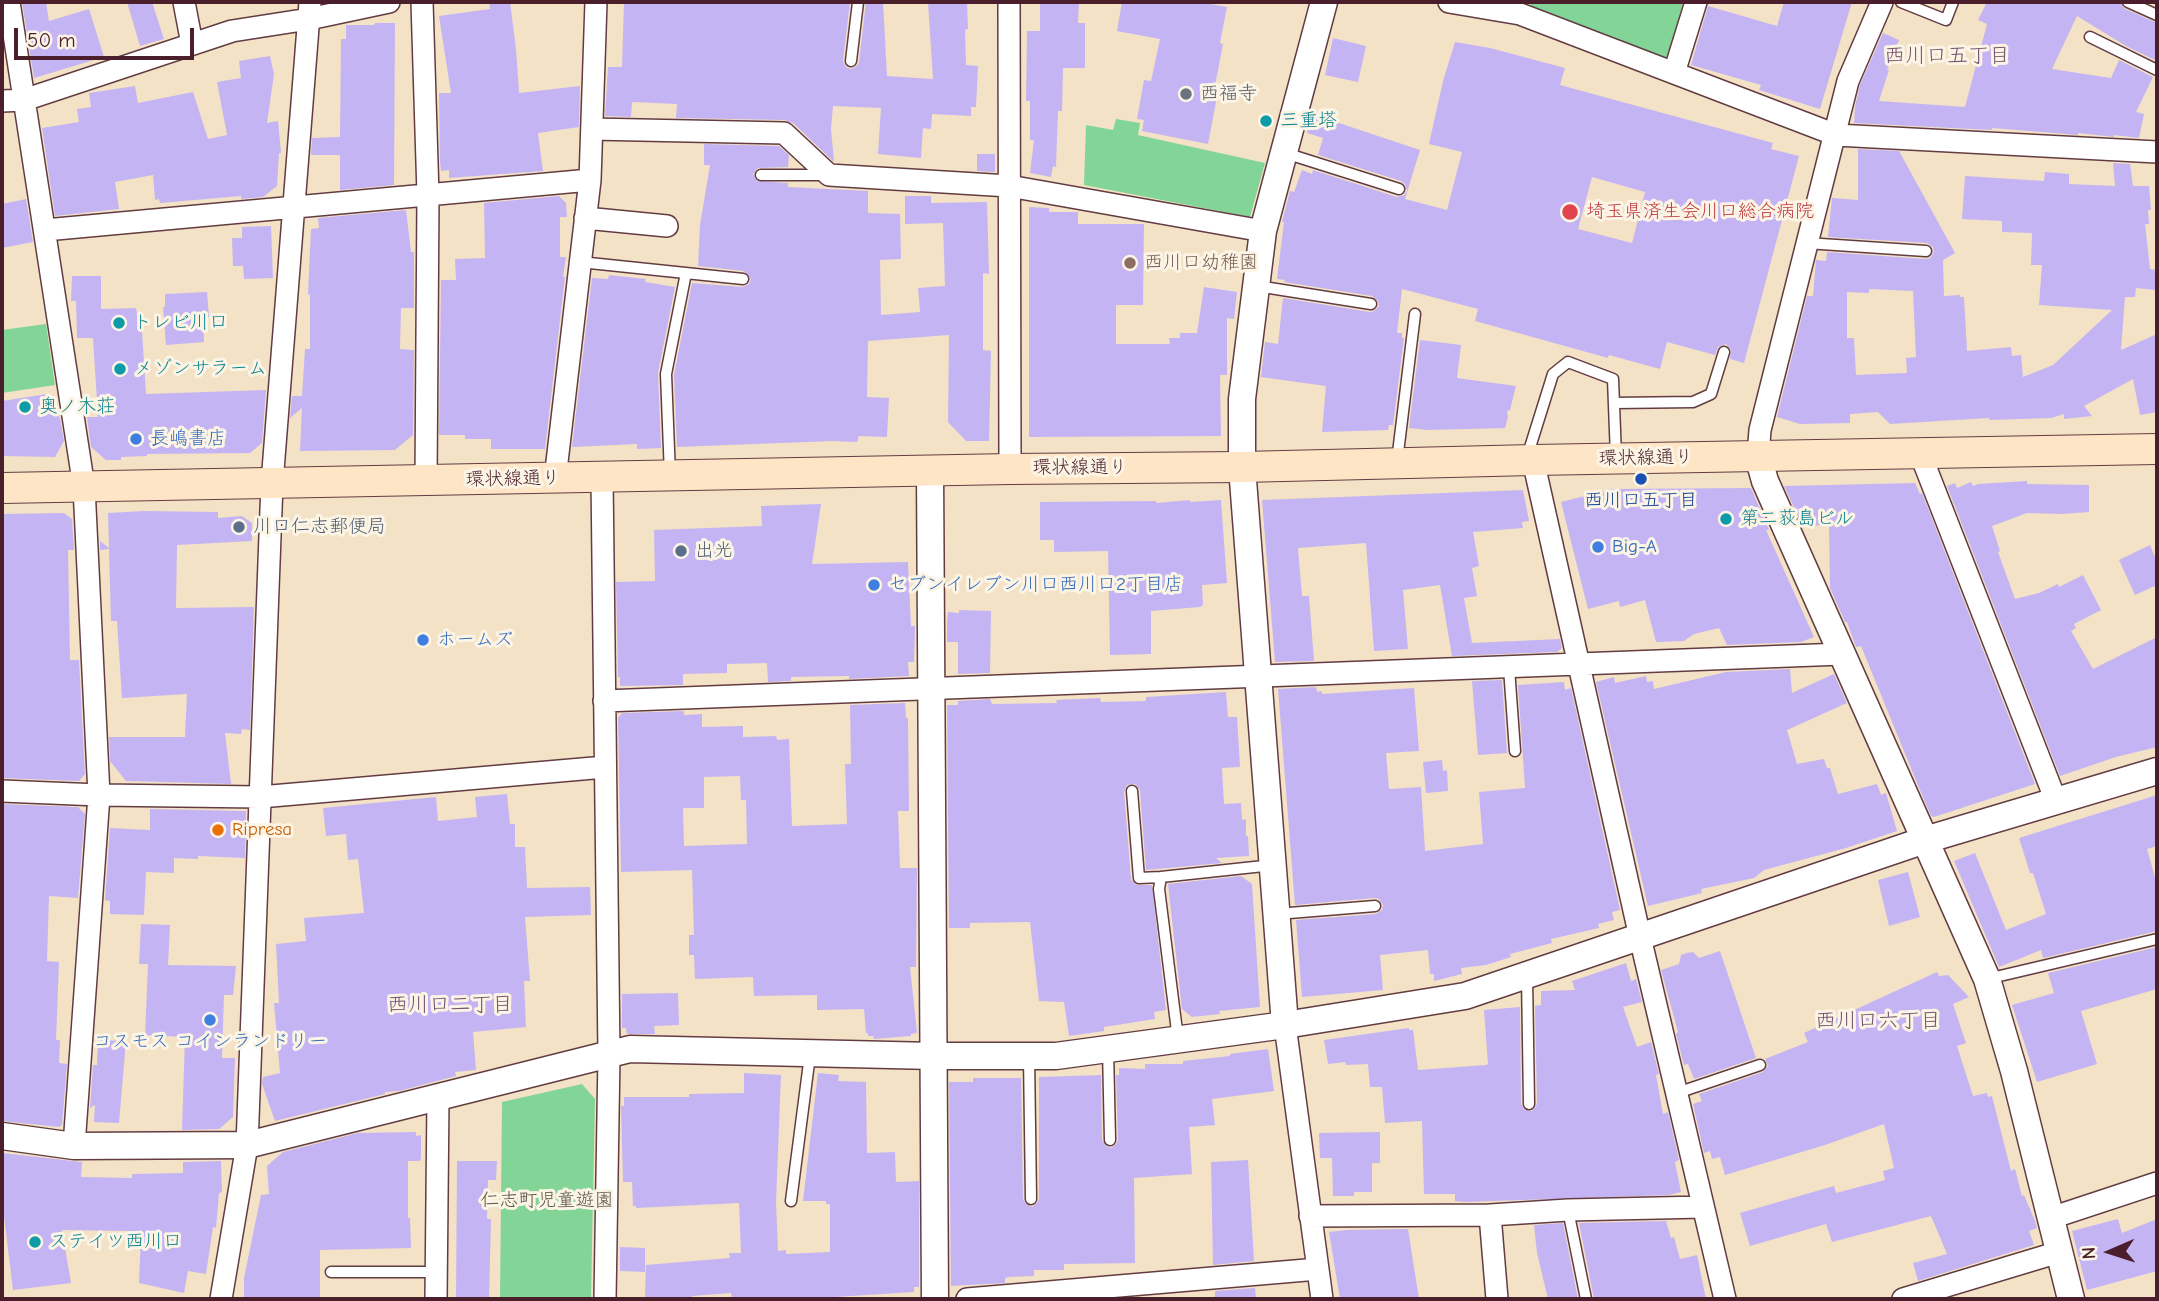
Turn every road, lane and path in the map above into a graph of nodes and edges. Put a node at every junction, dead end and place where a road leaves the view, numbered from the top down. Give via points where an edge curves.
1 (9, 2) edge
2 (184, 2) edge
3 (388, 2) edge
4 (422, 2) edge
5 (596, 2) edge
6 (858, 2) edge
7 (1009, 2) edge
8 (1324, 2) edge
9 (1449, 2) edge
10 (1696, 2) edge
11 (1882, 2) edge
12 (1901, 2) edge
13 (1953, 2) edge
14 (2128, 2) edge
15 (1521, 8) edge
16 (309, 10) edge
17 (2157, 15) edge
18 (2090, 37) dead end
19 (192, 44) junction
20 (851, 61) dead end
21 (2157, 70) edge
22 (1674, 73) junction
23 (24, 100) junction
24 (2, 101) edge
25 (593, 129) junction
26 (1836, 135) junction
27 (2157, 152) edge
28 (1284, 153) junction
29 (761, 175) dead end
30 (829, 175) junction
31 (590, 180) junction
32 (1009, 186) junction
33 (1399, 189) dead end
34 (428, 195) junction
35 (294, 207) junction
36 (585, 218) junction
37 (667, 226) dead end
38 (45, 230) junction
39 (1263, 231) junction
40 (1806, 243) junction
41 (1926, 251) dead end
42 (580, 262) junction
43 (687, 273) junction
44 (743, 279) dead end
45 (1256, 285) junction
46 (1371, 304) dead end
47 (1415, 314) dead end
48 (1724, 352) dead end
49 (1614, 403) junction
50 (2157, 449) edge
51 (1920, 453) junction
52 (1758, 456) junction
53 (1616, 458) junction
54 (1530, 460) junction
55 (1397, 463) junction
56 (1242, 467) junction
57 (1010, 469) junction
58 (930, 471) junction
59 (670, 477) junction
60 (602, 478) junction
61 (555, 479) junction
62 (426, 481) junction
63 (272, 483) junction
64 (84, 487) junction
65 (2, 488) edge
66 (1842, 654) junction
67 (1578, 666) junction
68 (1509, 668) junction
69 (1258, 678) junction
70 (932, 690) junction
71 (604, 701) junction
72 (1515, 751) dead end
73 (605, 767) junction
74 (2157, 771) edge
75 (2, 791) edge
76 (1132, 791) dead end
77 (99, 795) junction
78 (260, 797) junction
79 (2056, 801) junction
80 (1925, 840) junction
81 (1273, 865) junction
82 (1161, 877) junction
83 (1375, 906) dead end
84 (1276, 914) junction
85 (1640, 937) junction
86 (2157, 939) edge
87 (1527, 975) junction
88 (1987, 979) junction
89 (1285, 1025) junction
90 (1178, 1039) junction
91 (1108, 1049) junction
92 (810, 1053) junction
93 (609, 1055) junction
94 (933, 1056) junction
95 (1029, 1056) junction
96 (1760, 1065) dead end
97 (1677, 1093) junction
98 (438, 1098) junction
99 (1529, 1104) dead end
100 (2, 1136) edge
101 (1110, 1140) dead end
102 (247, 1145) junction
103 (74, 1146) junction
104 (2157, 1183) edge
105 (1031, 1199) dead end
106 (791, 1201) dead end
107 (1703, 1207) junction
108 (1568, 1210) junction
109 (1490, 1215) junction
110 (1310, 1216) junction
111 (2051, 1218) junction
112 (2059, 1252) junction
113 (1318, 1269) junction
114 (331, 1272) dead end
115 (436, 1272) junction
116 (221, 1299) edge
117 (436, 1299) edge
118 (605, 1299) edge
119 (935, 1299) edge
120 (967, 1299) edge
121 (1322, 1299) edge
122 (1497, 1299) edge
123 (1586, 1299) edge
124 (1725, 1299) edge
125 (1903, 1299) edge
126 (2071, 1299) edge

1 - 23 street
2 - 19 street
3 - 16 street
4 - 34 street
5 - 25 street
6 - 20 lane
7 - 32 street
8 - 28 street
9 - 15 street
10 - 22 street
11 - 26 street via 1848,81
12 - 13 lane via 1946,20
14 - 17 lane
15 - 22 street
16 - 19 street
16 - 35 street
18 - 21 lane
19 - 23 street
22 - 26 street
23 - 24 street
23 - 38 street
25 - 30 street via 784,133
25 - 31 street
26 - 27 street
26 - 40 street
28 - 33 lane
28 - 39 street
29 - 30 lane
30 - 32 street
31 - 34 street
31 - 36 street
32 - 39 street
32 - 57 street
34 - 35 street
34 - 62 street
35 - 38 street
35 - 63 street
36 - 37 street
36 - 42 street
38 - 64 street
39 - 45 street
40 - 41 lane
40 - 52 street via 1760,430
42 - 43 lane
42 - 61 street
43 - 44 lane
43 - 59 lane via 666,374
45 - 46 lane
45 - 56 street via 1242,399
47 - 55 lane
48 - 49 lane via 1711,394 1693,402
49 - 53 lane
49 - 54 lane via 1613,379 1568,362 1553,374
50 - 51 main road, 環状線通り
51 - 52 main road, 環状線通り
51 - 79 street
52 - 53 main road, 環状線通り
52 - 66 street
53 - 54 main road, 環状線通り
54 - 55 main road, 環状線通り
54 - 67 street
55 - 56 main road, 環状線通り
56 - 57 main road, 環状線通り
56 - 69 street
57 - 58 main road, 環状線通り
58 - 59 main road, 環状線通り
58 - 70 street
59 - 60 main road, 環状線通り
60 - 61 main road, 環状線通り
60 - 71 street
61 - 62 main road, 環状線通り
62 - 63 main road, 環状線通り
63 - 64 main road, 環状線通り
63 - 78 street
64 - 65 main road, 環状線通り
64 - 77 street
66 - 67 street
66 - 80 street
67 - 68 street
67 - 85 street
68 - 69 street
68 - 72 lane
69 - 70 street
69 - 81 street
70 - 71 street
70 - 94 street
71 - 73 street
73 - 78 street
73 - 93 street
74 - 79 street
75 - 77 street
76 - 82 lane via 1139,878
77 - 78 street
77 - 103 street
78 - 102 street
79 - 80 street
80 - 85 street
80 - 88 street
81 - 82 lane
81 - 84 street
82 - 90 lane
83 - 84 lane
84 - 89 street
85 - 87 street
85 - 97 street
86 - 88 lane
87 - 89 street via 1465,996
87 - 99 lane
88 - 111 street
89 - 90 street
89 - 110 street
90 - 91 street
91 - 95 street
91 - 101 lane
92 - 93 street via 630,1049
92 - 94 street
92 - 106 lane
93 - 98 street
93 - 118 street
94 - 95 street
94 - 119 street
95 - 105 lane
96 - 97 lane
97 - 107 street
98 - 102 street
98 - 115 street
100 - 103 street
102 - 103 street
102 - 116 street
104 - 111 street
107 - 108 street
107 - 124 street
108 - 109 street
108 - 123 lane
109 - 110 street
109 - 122 street
110 - 113 street
111 - 112 street
112 - 125 street
112 - 126 street
113 - 120 street
113 - 121 street
114 - 115 lane
115 - 117 street

